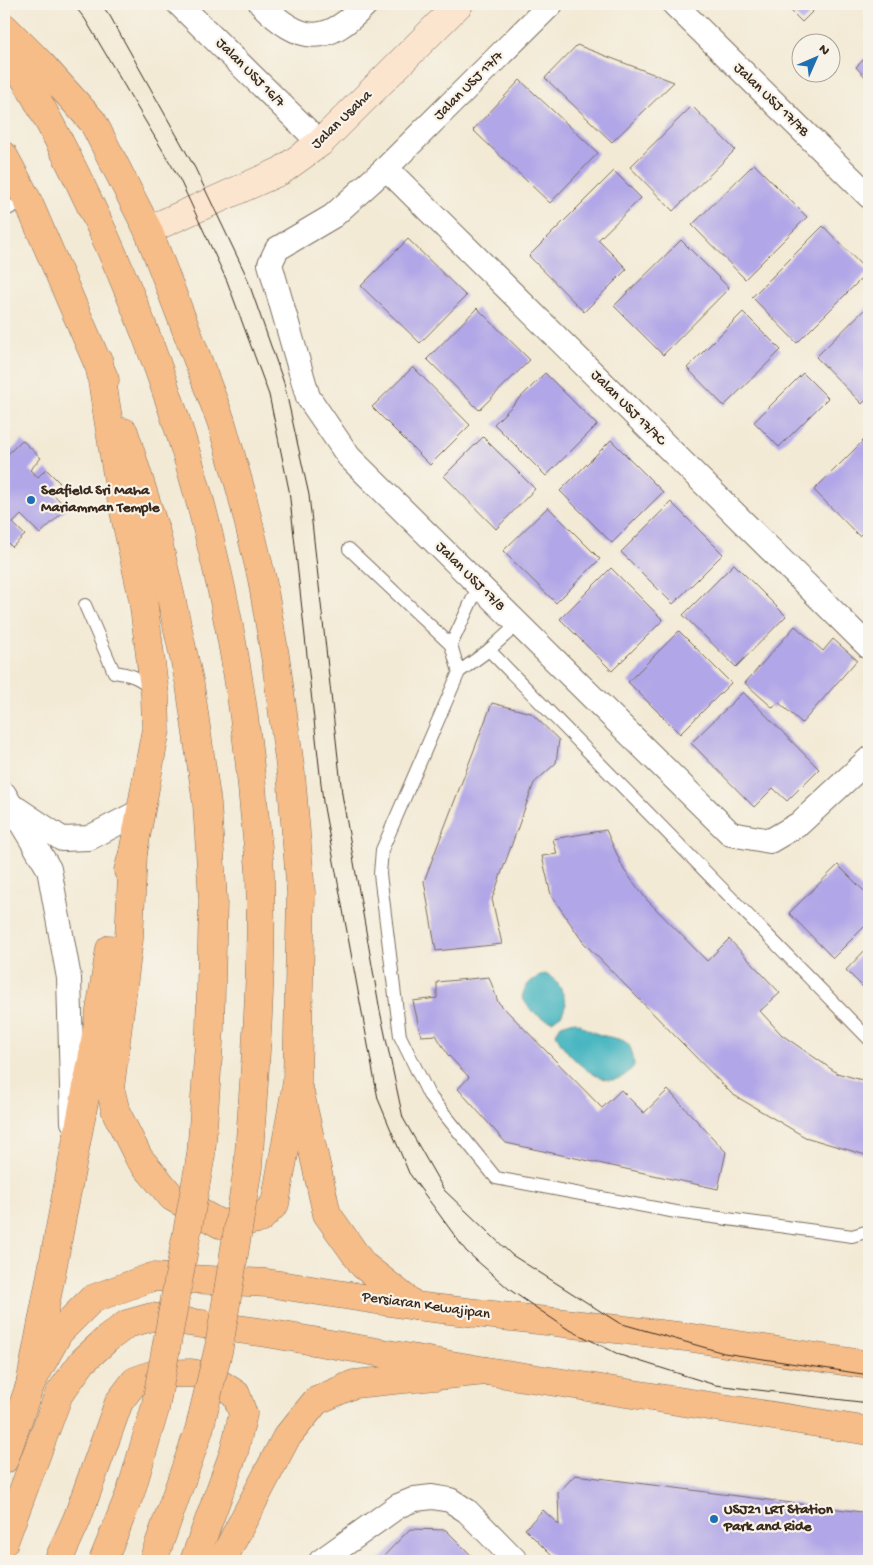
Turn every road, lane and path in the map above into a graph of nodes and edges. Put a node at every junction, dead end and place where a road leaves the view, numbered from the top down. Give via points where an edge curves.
1 (179, 4) edge
2 (261, 4) edge
3 (366, 4) edge
4 (459, 4) edge
5 (551, 4) edge
6 (674, 4) edge
7 (4, 27) edge
8 (4, 46) edge
9 (320, 143) junction
10 (4, 156) edge
11 (386, 168) junction
12 (869, 196) edge
13 (15, 205) edge
14 (148, 230) junction
15 (99, 362) junction
16 (348, 549) dead end
17 (479, 585) junction
18 (85, 605) dead end
19 (518, 624) junction
20 (451, 645) junction
21 (869, 647) edge
22 (489, 650) junction
23 (150, 652) junction
24 (459, 672) junction
25 (129, 674) junction
26 (155, 695) junction
27 (869, 759) edge
28 (7, 800) edge
29 (141, 811) junction
30 (133, 853) junction
31 (869, 1039) edge
32 (297, 1082) junction
33 (74, 1151) junction
34 (869, 1231) edge
35 (415, 1306) junction
36 (869, 1365) edge
37 (486, 1371) junction
38 (30, 1385) junction
39 (869, 1431) edge
40 (4, 1460) edge
41 (4, 1542) edge
42 (330, 1559) edge
43 (58, 1561) edge
44 (103, 1561) edge
45 (153, 1561) edge
46 (194, 1561) edge
47 (222, 1561) edge
48 (516, 1561) edge

1 - 9 street, Jalan USJ 16/7
2 - 3 street via 291,29 306,35 321,34 339,27
4 - 9 street, Jalan Usaha
5 - 11 street, Jalan USJ 17/7
6 - 12 street, Jalan USJ 17/7B
7 - 14 main road via 93,122
8 - 45 main road, bridge via 60,141 105,236 137,311 172,409 219,574 250,755 260,873 260,980 248,1166 219,1347 199,1430
9 - 14 street, Jalan Usaha via 281,171
10 - 13 main road
11 - 17 street, Jalan USJ 17/8 via 333,216 277,249 270,264 308,397 349,456
11 - 21 street, Jalan USJ 17/7C
13 - 15 main road
14 - 32 main road via 221,421 264,588 290,765 301,893
15 - 23 main road via 120,493 144,599
15 - 44 main road, bridge via 156,533 190,685 207,804 213,910 202,1155 155,1409 130,1492
16 - 20 lane
17 - 19 street, Jalan USJ 17/8
17 - 20 lane
18 - 25 lane via 114,672
19 - 22 lane
19 - 27 street, Jalan USJ 17/8 via 731,834 770,841 799,824
20 - 24 lane
22 - 24 lane
22 - 31 lane
23 - 25 lane
23 - 26 main road
24 - 34 lane via 382,850 380,874 400,1036 429,1095 496,1178 696,1214 852,1236
25 - 26 lane via 149,686
26 - 29 main road via 156,729
28 - 29 street via 62,839 89,838
28 - 33 street via 49,869 69,978
29 - 30 main road
30 - 32 main road via 129,939 110,1088 116,1112 139,1158 172,1198 220,1224 260,1219 275,1204
30 - 33 main road via 115,921
32 - 35 main road via 327,1214 363,1265
33 - 38 main road
35 - 36 main road, Persiaran Kewajipan via 686,1337
35 - 38 main road, Persiaran Kewajipan via 267,1283 152,1277 92,1299 59,1332
37 - 39 main road
37 - 41 main road via 267,1333 152,1317 127,1324 83,1361 59,1394
37 - 47 main road via 354,1384 316,1401 286,1438
38 - 40 main road
42 - 48 street via 398,1506 414,1498 432,1497 450,1500 467,1511
43 - 46 main road via 77,1519 119,1402 134,1381 154,1374 191,1373 208,1376 236,1394 244,1414 234,1452

